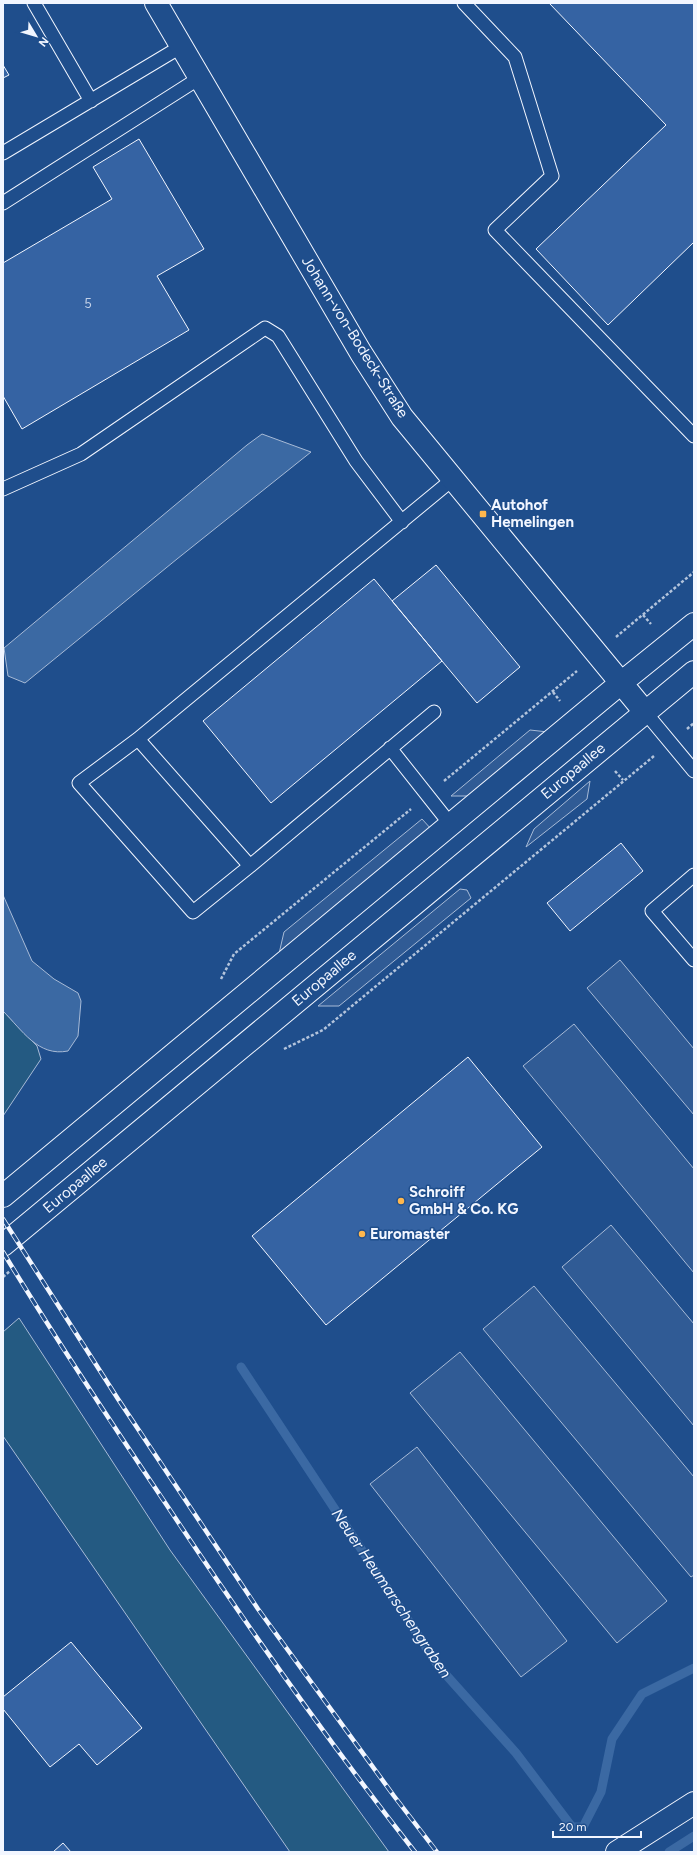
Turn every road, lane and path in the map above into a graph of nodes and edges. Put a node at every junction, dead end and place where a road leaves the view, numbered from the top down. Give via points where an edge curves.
1 (34, 3) edge
2 (156, 3) edge
3 (464, 3) edge
4 (182, 46) junction
5 (201, 77) junction
6 (91, 101) junction
7 (3, 153) edge
8 (3, 203) edge
9 (694, 436) edge
10 (453, 479) junction
11 (3, 489) edge
12 (402, 522) junction
13 (694, 572) edge
14 (694, 624) edge
15 (597, 654) junction
16 (694, 672) edge
17 (621, 683) junction
18 (434, 712) dead end
19 (645, 712) junction
20 (694, 723) edge
21 (138, 738) junction
22 (671, 742) junction
23 (390, 748) junction
24 (694, 771) edge
25 (427, 795) junction
26 (451, 825) junction
27 (250, 866) junction
28 (694, 875) edge
29 (694, 960) edge
30 (220, 980) dead end
31 (281, 1050) dead end
32 (3, 1196) edge
33 (3, 1245) edge
34 (694, 1803) edge
35 (617, 1852) edge

1 - 6 lane
2 - 4 street, Johann-von-Bodeck-Straße
3 - 9 lane via 516,57 552,176 495,230
4 - 5 street, Johann-von-Bodeck-Straße
4 - 6 lane
5 - 8 lane
5 - 10 street, Johann-von-Bodeck-Straße via 361,353 402,417
6 - 7 lane
10 - 12 lane
10 - 15 street, Johann-von-Bodeck-Straße
11 - 12 lane via 81,454 265,328 278,336 356,461
12 - 21 lane
13 - 15 path
14 - 17 street
15 - 17 street, Johann-von-Bodeck-Straße
15 - 25 path
16 - 19 street, Europaallee
17 - 19 street
17 - 26 street
18 - 23 lane
19 - 22 lane
19 - 33 street, Europaallee
20 - 22 path
21 - 27 lane
21 - 27 lane via 79,782 193,912
22 - 24 lane
22 - 31 path via 323,1030
23 - 25 lane
23 - 27 lane
25 - 26 lane
25 - 30 path via 234,954
26 - 32 street
28 - 29 lane via 652,911
34 - 35 street

